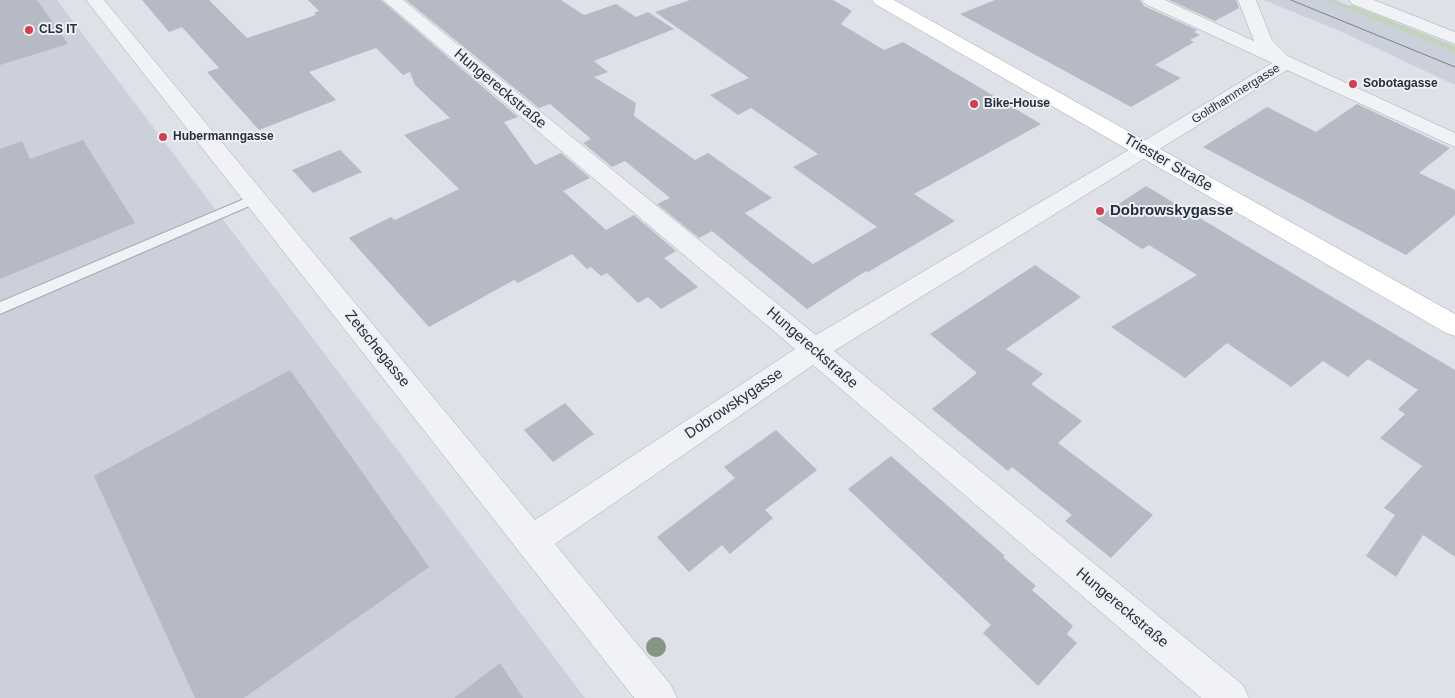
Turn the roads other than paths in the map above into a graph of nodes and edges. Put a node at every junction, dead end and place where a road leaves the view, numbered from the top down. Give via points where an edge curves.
1 (95, 0) edge
2 (392, 0) edge
3 (881, 0) edge
4 (1151, 0) edge
5 (1247, 0) edge
6 (1358, 0) edge
7 (1455, 38) edge
8 (1287, 62) junction
9 (1455, 141) edge
10 (1145, 150) junction
11 (256, 198) junction
12 (0, 308) edge
13 (1455, 326) edge
14 (814, 350) junction
15 (533, 540) junction
16 (658, 698) edge
17 (1230, 698) edge

1 - 11 street, Zetschegasse
2 - 14 street, Hungereckstraße
3 - 10 main road, Triester Straße
4 - 8 street
5 - 8 street, Goldhammergasse via 1264,43
6 - 7 street
8 - 9 street
8 - 10 street, Goldhammergasse
10 - 13 main road, Triester Straße
10 - 14 street, Dobrowskygasse
11 - 12 lane
11 - 15 street, Zetschegasse
14 - 15 street, Dobrowskygasse
14 - 17 street, Hungereckstraße
15 - 16 street, Zetschegasse

